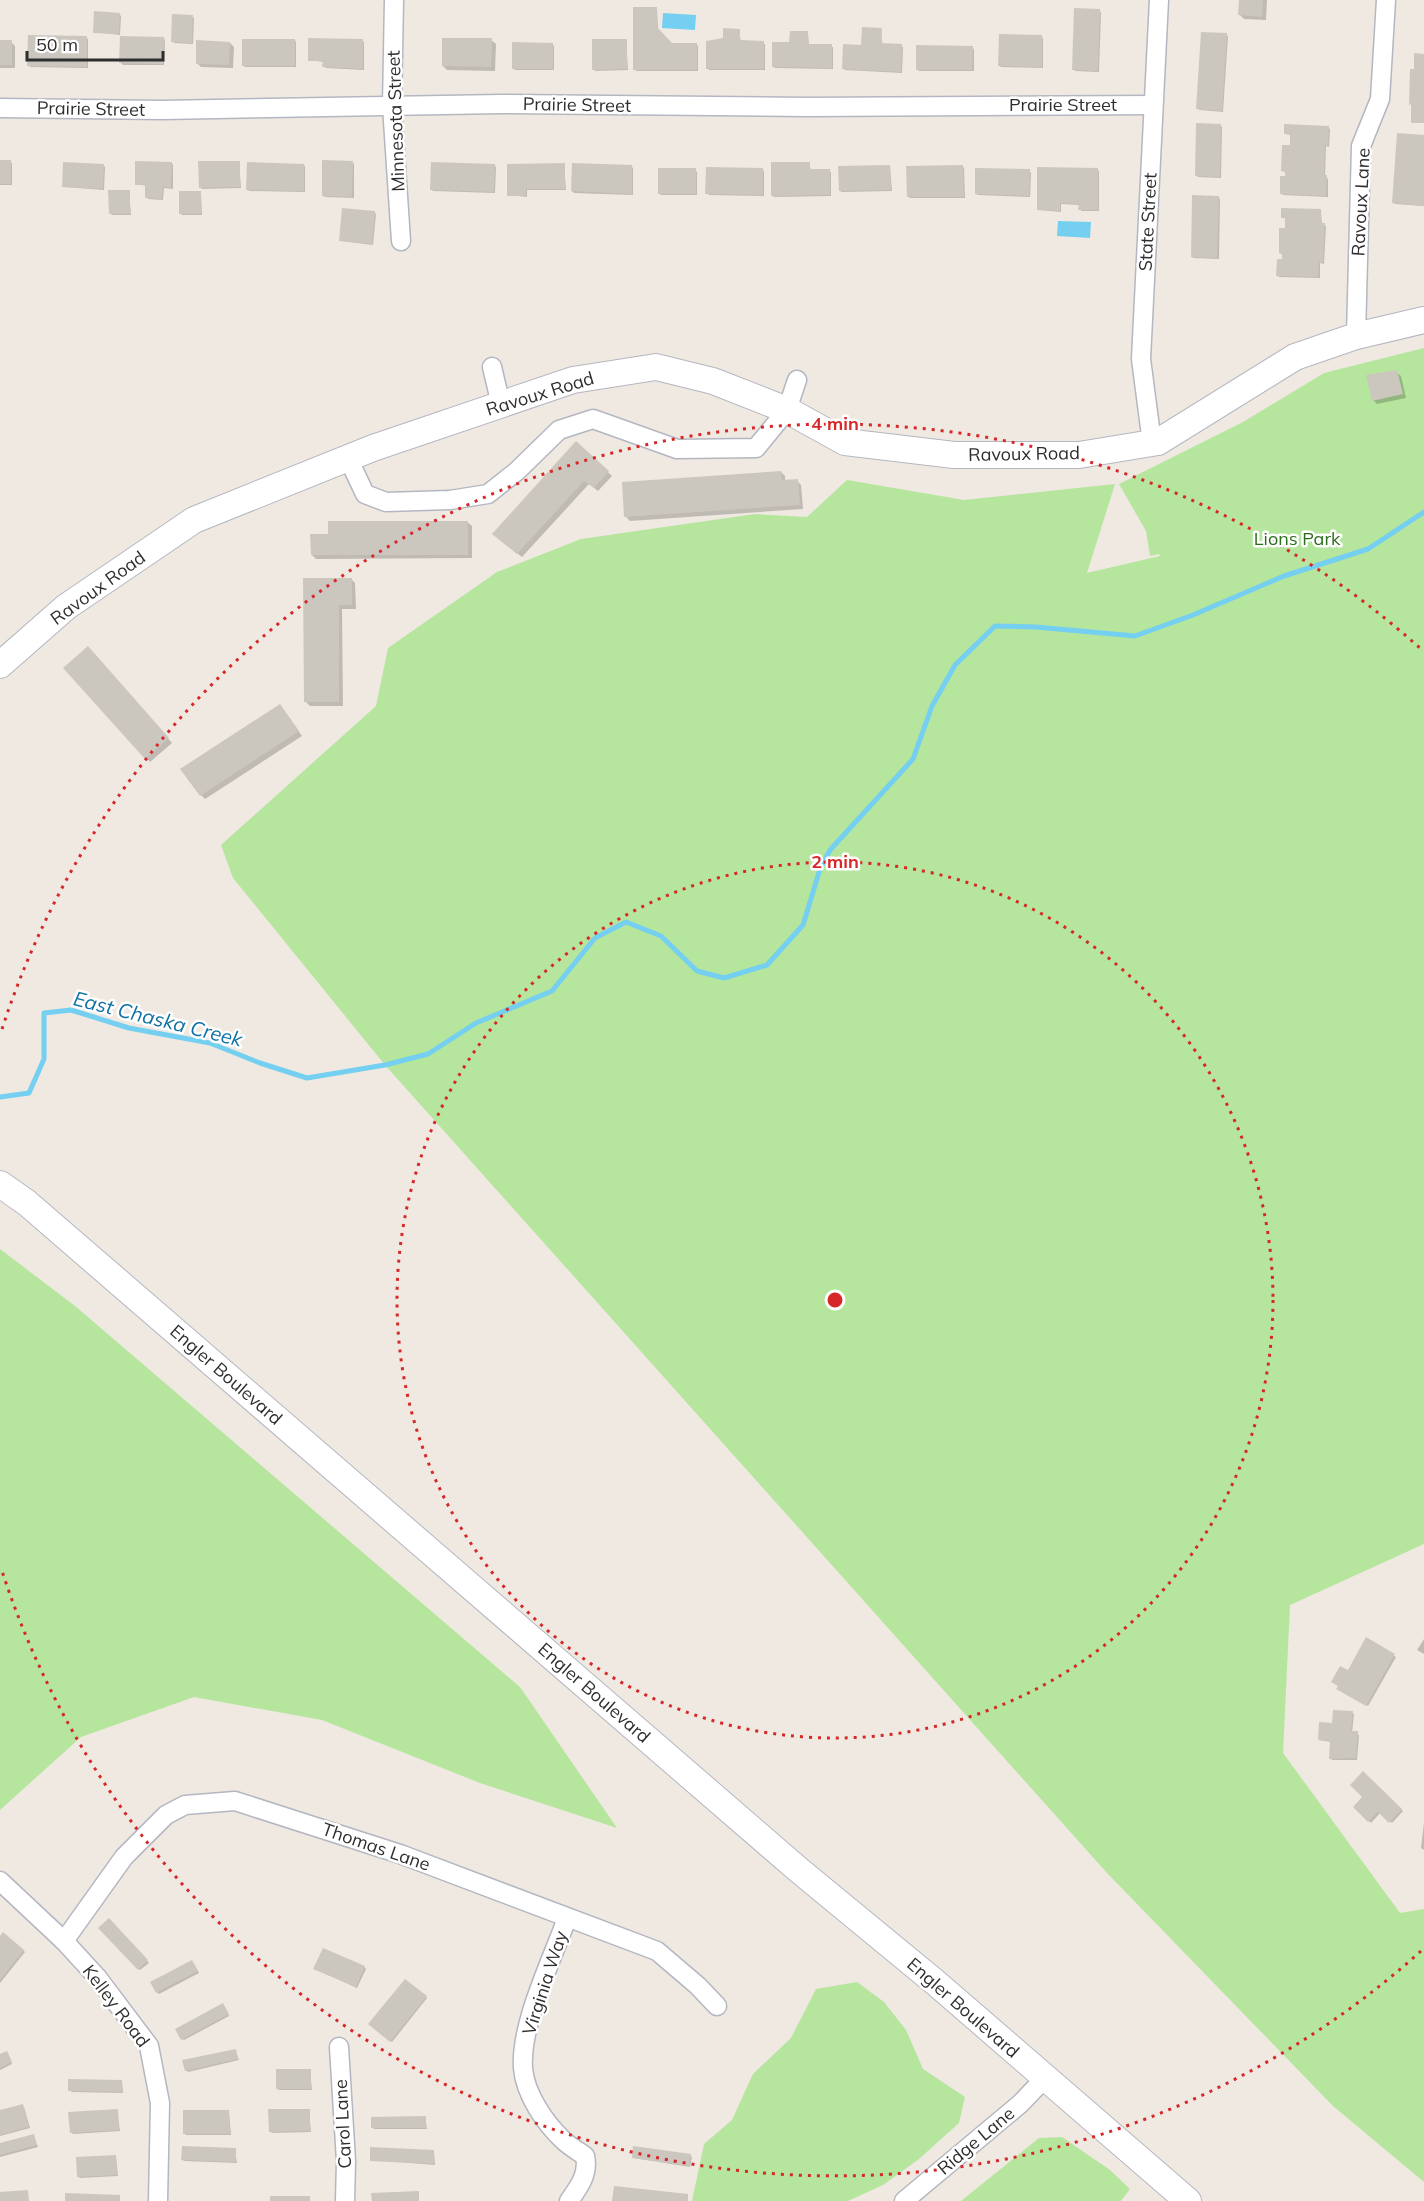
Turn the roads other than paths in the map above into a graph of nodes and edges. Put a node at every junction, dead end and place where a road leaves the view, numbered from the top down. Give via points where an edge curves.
1 (394, 0) edge
2 (1159, 0) edge
3 (1386, 0) edge
4 (1154, 105) junction
5 (392, 106) junction
6 (0, 108) edge
7 (401, 241) dead end
8 (1424, 320) edge
9 (1356, 336) junction
10 (492, 367) dead end
11 (797, 380) dead end
12 (501, 405) junction
13 (787, 410) junction
14 (1152, 443) junction
15 (348, 458) junction
16 (0, 665) edge
17 (0, 1184) edge
18 (0, 1881) edge
19 (567, 1918) junction
20 (64, 1941) junction
21 (717, 2006) dead end
22 (339, 2047) dead end
23 (1045, 2078) junction
24 (158, 2201) edge
25 (345, 2201) edge
26 (569, 2201) edge
27 (904, 2201) edge
28 (1188, 2201) edge

1 - 5 street, Minnesota Street
2 - 4 street, State Street
3 - 9 street, Ravoux Lane via 1380,99 1361,146
4 - 5 street, Prairie Street
4 - 14 street, State Street via 1141,359
5 - 6 street, Prairie Street
5 - 7 street, Minnesota Street
8 - 9 main road, Ravoux Road
9 - 14 main road, Ravoux Road via 1294,357
10 - 12 street
11 - 13 street
12 - 13 main road, Ravoux Road via 573,380 656,367 714,381
12 - 15 main road, Ravoux Road
13 - 14 main road, Ravoux Road via 845,442 954,455 1079,455
13 - 15 street via 756,448 677,449 593,419 559,430 488,494 450,500 386,502 365,494
15 - 16 main road, Ravoux Road via 194,520 66,607
17 - 23 main road, Engler Boulevard via 27,1203
18 - 20 street, Kelley Road
19 - 20 street, Thomas Lane via 400,1854 235,1802 185,1805 166,1815 124,1857
19 - 21 street, Thomas Lane via 657,1950
19 - 26 street, Virginia Way via 535,2004 525,2040 523,2069 544,2118 564,2141 585,2156 588,2167
20 - 24 street, Kelley Road via 150,2046 160,2103
22 - 25 street, Carol Lane
23 - 27 street, Ridge Lane via 1020,2104
23 - 28 main road, Engler Boulevard

